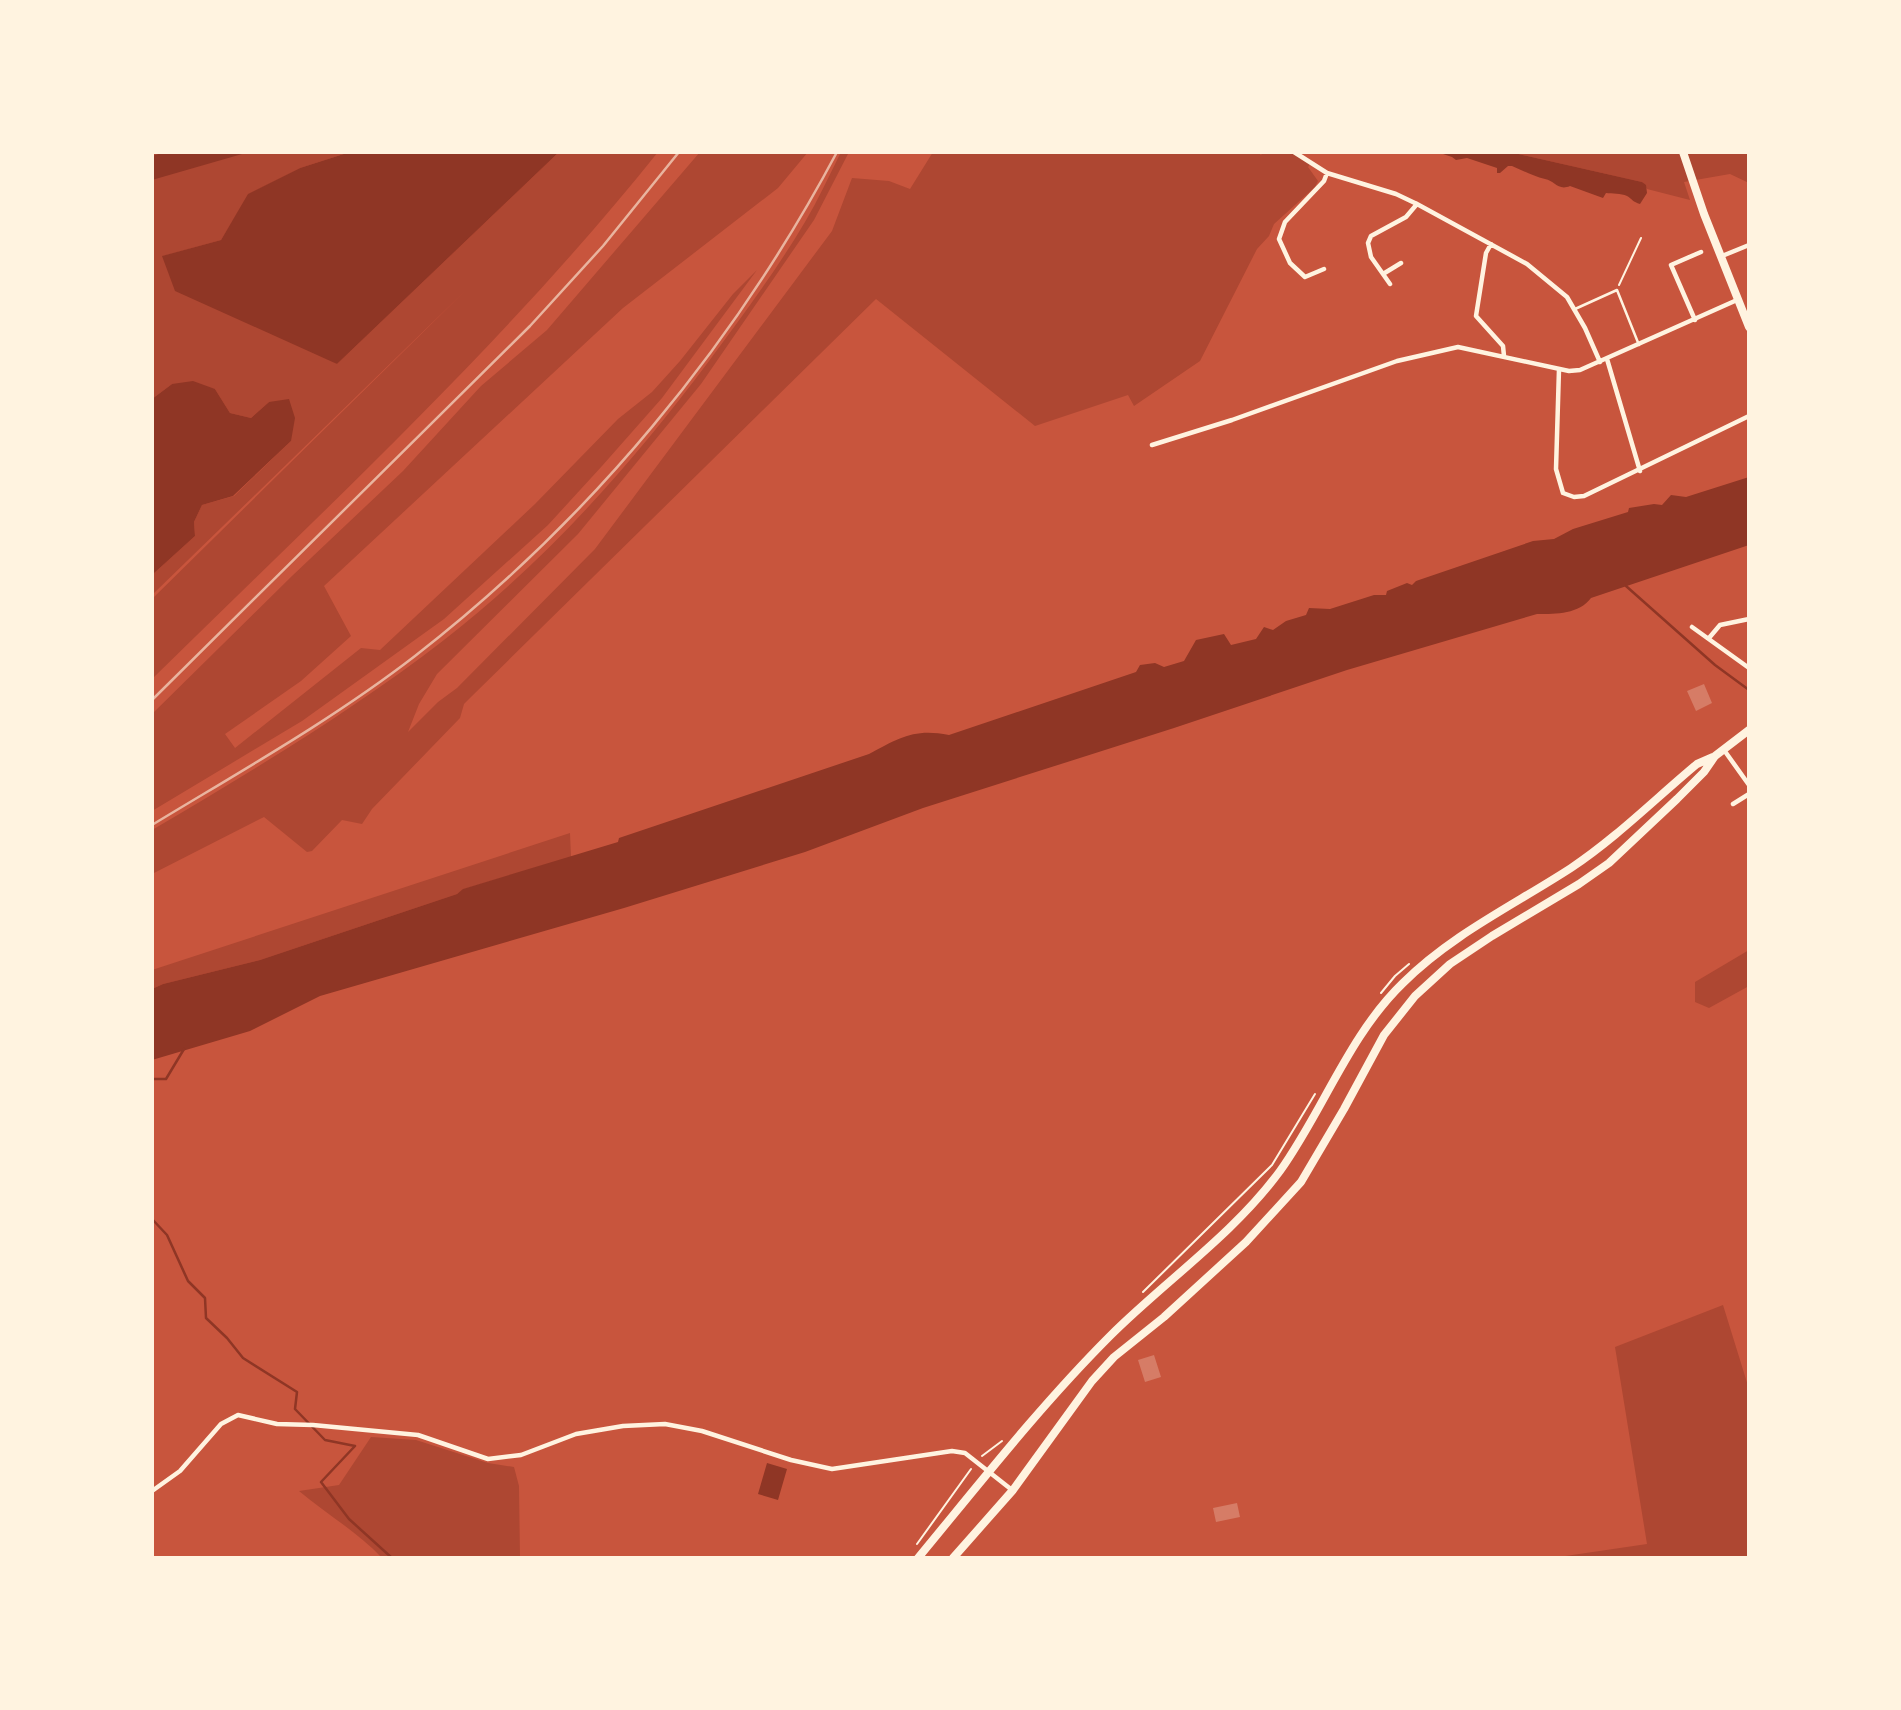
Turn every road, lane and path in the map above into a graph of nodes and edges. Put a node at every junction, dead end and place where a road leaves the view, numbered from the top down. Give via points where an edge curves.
1 (1294, 152) edge
2 (1683, 152) edge
3 (1327, 173) junction
4 (1417, 204) junction
5 (1641, 238) dead end
6 (1491, 244) junction
7 (1749, 245) edge
8 (1701, 252) dead end
9 (1721, 256) junction
10 (1401, 263) dead end
11 (1324, 269) dead end
12 (1383, 274) junction
13 (1390, 284) dead end
14 (1617, 290) junction
15 (1738, 300) junction
16 (1575, 309) junction
17 (1695, 320) junction
18 (1749, 327) edge
19 (1639, 345) junction
20 (1504, 356) junction
21 (1606, 359) junction
22 (1600, 362) junction
23 (1559, 369) junction
24 (1749, 416) edge
25 (1153, 445) dead end
26 (1640, 471) junction
27 (1749, 619) edge
28 (1692, 626) dead end
29 (1709, 638) junction
30 (1749, 668) edge
31 (1749, 730) edge
32 (1723, 749) junction
33 (1716, 756) junction
34 (1749, 785) edge
35 (1749, 794) edge
36 (1733, 804) dead end
37 (974, 1465) dead end
38 (990, 1471) junction
39 (1013, 1490) junction
40 (152, 1492) edge
41 (914, 1548) dead end
42 (918, 1558) edge
43 (953, 1558) edge

1 - 3 street
2 - 9 highway
3 - 4 street
3 - 11 street via 1285,222 1279,239 1290,263 1305,277
4 - 6 street
4 - 12 street via 1406,217 1369,239 1368,248
5 - 14 path
6 - 16 street via 1527,264
6 - 20 street via 1476,316 1503,346
7 - 9 street
8 - 17 street via 1671,265
9 - 15 highway
10 - 12 street
12 - 13 street
14 - 16 lane
14 - 19 lane
15 - 17 street
15 - 18 highway
16 - 22 street
17 - 19 street
19 - 21 street
20 - 23 street
20 - 25 street via 1458,347 1397,360
21 - 22 street
21 - 26 street
22 - 23 street via 1580,370
23 - 26 street via 1556,469 1563,493 1584,496
24 - 26 street
27 - 29 street via 1720,625
28 - 29 street
29 - 30 street
31 - 32 highway
32 - 33 highway
32 - 34 street
33 - 38 highway via 1697,764 1600,848 1456,939 1403,982 1373,1018 1279,1171 1237,1220 1058,1390
33 - 39 highway via 1609,863 1450,964 1415,996 1384,1035 1301,1182 1246,1242 1114,1356
35 - 36 street
37 - 41 path
38 - 39 street
38 - 40 street via 965,1452 952,1451 832,1469 665,1424 576,1434 521,1455 488,1459 418,1435 277,1424 239,1415 221,1424 180,1471
38 - 42 highway
39 - 43 highway

